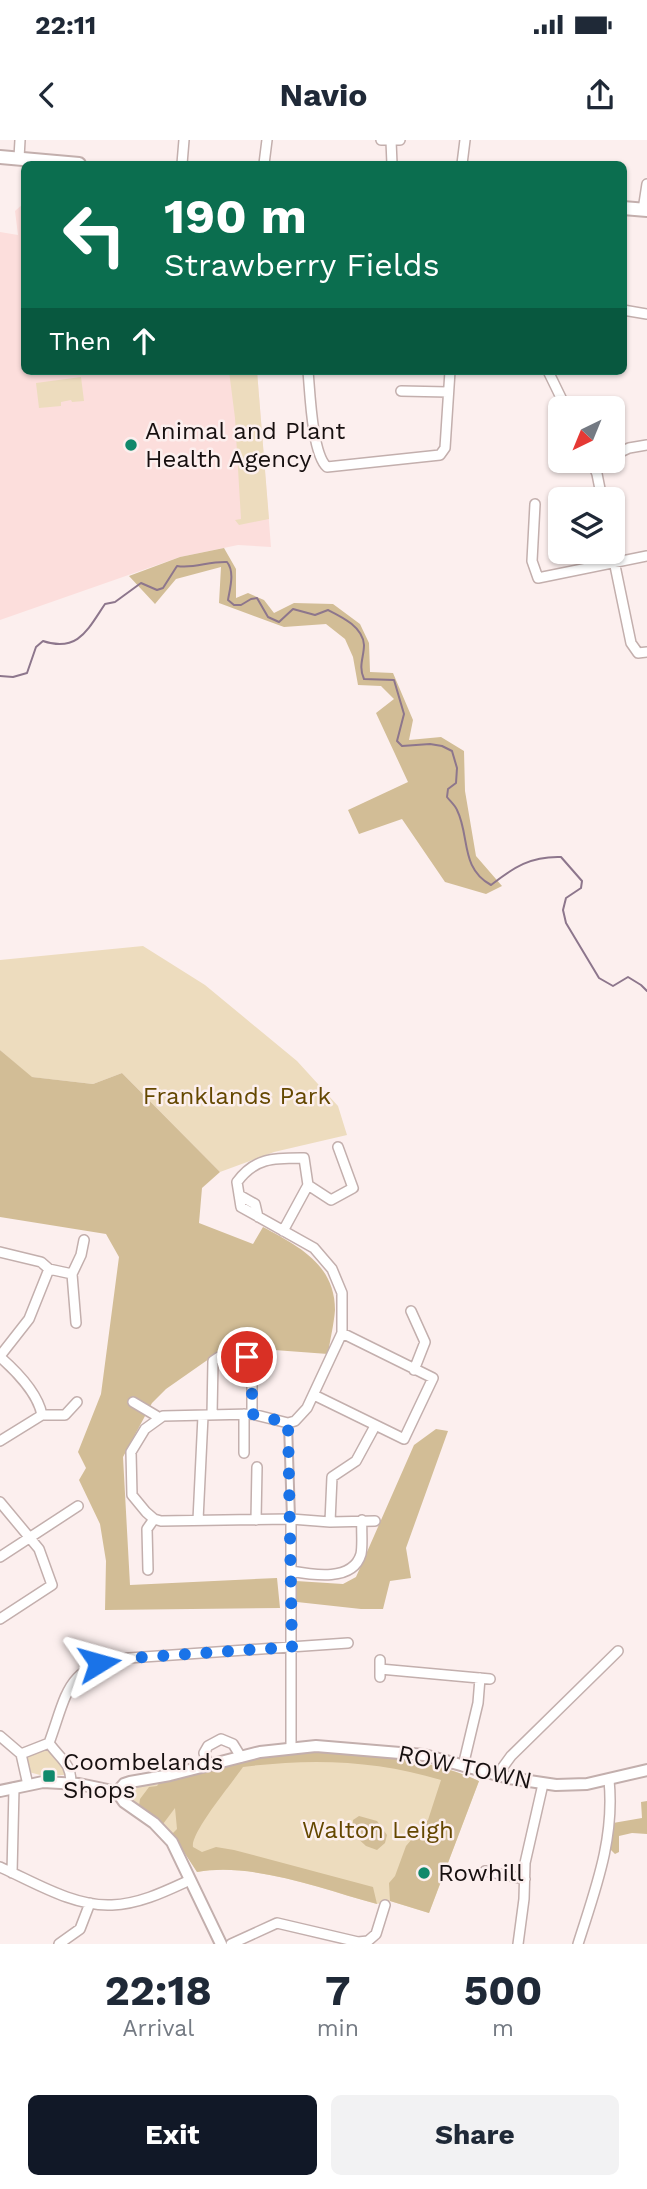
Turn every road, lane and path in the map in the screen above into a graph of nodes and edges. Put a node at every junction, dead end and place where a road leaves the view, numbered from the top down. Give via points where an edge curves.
1 (20, 140) edge
2 (184, 140) edge
3 (267, 140) edge
4 (391, 140) edge
5 (465, 140) edge
6 (0, 157) edge
7 (19, 159) junction
8 (43, 161) edge
9 (182, 161) edge
10 (264, 161) edge
11 (392, 161) edge
12 (462, 161) edge
13 (647, 184) edge
14 (627, 208) edge
15 (645, 210) edge
16 (627, 311) edge
17 (647, 314) edge
18 (309, 375) edge
19 (450, 375) edge
20 (550, 375) edge
21 (401, 390) dead end
22 (449, 392) junction
23 (560, 396) edge
24 (647, 445) edge
25 (625, 450) edge
26 (535, 504) dead end
27 (647, 556) edge
28 (625, 562) edge
29 (615, 564) joint
30 (647, 652) edge
31 (338, 1147) dead end
32 (308, 1185) junction
33 (283, 1231) junction
34 (84, 1240) dead end
35 (0, 1252) edge
36 (49, 1269) junction
37 (72, 1274) junction
38 (411, 1311) dead end
39 (76, 1323) dead end
40 (342, 1333) junction
41 (0, 1357) edge
42 (414, 1370) junction
43 (314, 1395) junction
44 (77, 1402) dead end
45 (133, 1402) dead end
46 (248, 1414) junction
47 (42, 1415) junction
48 (207, 1416) junction
49 (160, 1419) junction
50 (288, 1423) junction
51 (375, 1426) junction
52 (0, 1441) edge
53 (244, 1453) dead end
54 (257, 1467) dead end
55 (0, 1502) edge
56 (78, 1506) dead end
57 (154, 1518) junction
58 (291, 1519) junction
59 (198, 1520) junction
60 (256, 1520) junction
61 (362, 1520) junction
62 (375, 1521) dead end
63 (330, 1522) junction
64 (29, 1537) junction
65 (0, 1557) edge
66 (148, 1570) dead end
67 (291, 1571) junction
68 (0, 1619) edge
69 (348, 1643) dead end
70 (292, 1647) junction
71 (618, 1651) dead end
72 (380, 1669) dead end
73 (0, 1736) edge
74 (49, 1743) junction
75 (291, 1748) junction
76 (22, 1754) junction
77 (241, 1757) junction
78 (208, 1765) junction
79 (463, 1766) junction
80 (647, 1770) edge
81 (500, 1776) junction
82 (609, 1780) junction
83 (28, 1784) junction
84 (75, 1784) junction
85 (543, 1784) junction
86 (13, 1788) junction
87 (0, 1791) edge
88 (117, 1792) junction
89 (0, 1867) edge
90 (485, 1871) dead end
91 (12, 1872) junction
92 (525, 1879) junction
93 (190, 1881) junction
94 (90, 1903) junction
95 (385, 1905) dead end
96 (59, 1944) edge
97 (221, 1944) edge
98 (231, 1944) edge
99 (518, 1944) edge
100 (578, 1944) edge

1 - 7 street
2 - 9 street
3 - 10 street
4 - 11 street
5 - 12 street
6 - 7 main road
7 - 8 main road
13 - 15 street
14 - 15 main road
16 - 17 street
18 - 22 street via 318,450 327,467 440,455 445,448
19 - 22 street
20 - 23 street
21 - 22 street
24 - 25 street
26 - 29 street via 532,561 538,578
27 - 28 street
29 - 30 street via 631,643 636,651
31 - 32 street via 353,1188 331,1200
32 - 33 street
32 - 33 street via 304,1158 270,1158 246,1169 237,1182 241,1207
33 - 40 street via 314,1248 332,1269 342,1293
34 - 37 street
35 - 36 street via 41,1262
36 - 37 street
36 - 41 street via 29,1319
37 - 39 street
38 - 42 street via 425,1342
40 - 42 street
40 - 43 street
41 - 47 street via 31,1392
42 - 51 street via 433,1378 404,1439
43 - 50 street via 295,1421
43 - 51 street
44 - 47 street via 65,1415
45 - 49 street
46 - 48 street
46 - 48 street via 252,1362 247,1357 219,1357 213,1364
46 - 50 street
46 - 53 street
47 - 52 street
48 - 49 street
48 - 59 street
49 - 57 street via 145,1429 131,1452 132,1495
50 - 58 street
51 - 63 street via 356,1461 332,1477
54 - 60 street
55 - 64 street
56 - 64 street
57 - 59 street
57 - 66 street via 147,1529
58 - 60 street
58 - 63 street
58 - 67 street
59 - 60 street
61 - 62 street
61 - 63 street
61 - 67 street via 361,1553 348,1571
64 - 65 street
64 - 68 street via 40,1549 52,1585
67 - 70 street
69 - 70 street
70 - 74 street via 99,1663 75,1679 68,1690
70 - 75 street
71 - 81 street via 511,1756
72 - 79 street via 485,1679
73 - 76 street
74 - 76 street
74 - 84 street via 69,1765
75 - 77 street, ROW TOWN
75 - 79 street, ROW TOWN via 338,1746 402,1752
76 - 83 street
77 - 78 street, ROW TOWN
77 - 78 street via 233,1744 221,1739 204,1753
78 - 88 street, ROW TOWN via 124,1784
79 - 81 street, ROW TOWN
80 - 82 street, ROW TOWN
81 - 85 street, ROW TOWN
82 - 85 street, ROW TOWN
82 - 100 street via 604,1861
83 - 84 street
83 - 86 street
84 - 88 street
85 - 92 street
86 - 87 street
86 - 91 street
88 - 93 street via 163,1830
89 - 91 street
90 - 92 street
91 - 94 street
92 - 99 street
93 - 94 street via 132,1902
93 - 97 street
94 - 96 street via 80,1928
95 - 98 street via 376,1934 368,1941 277,1923

